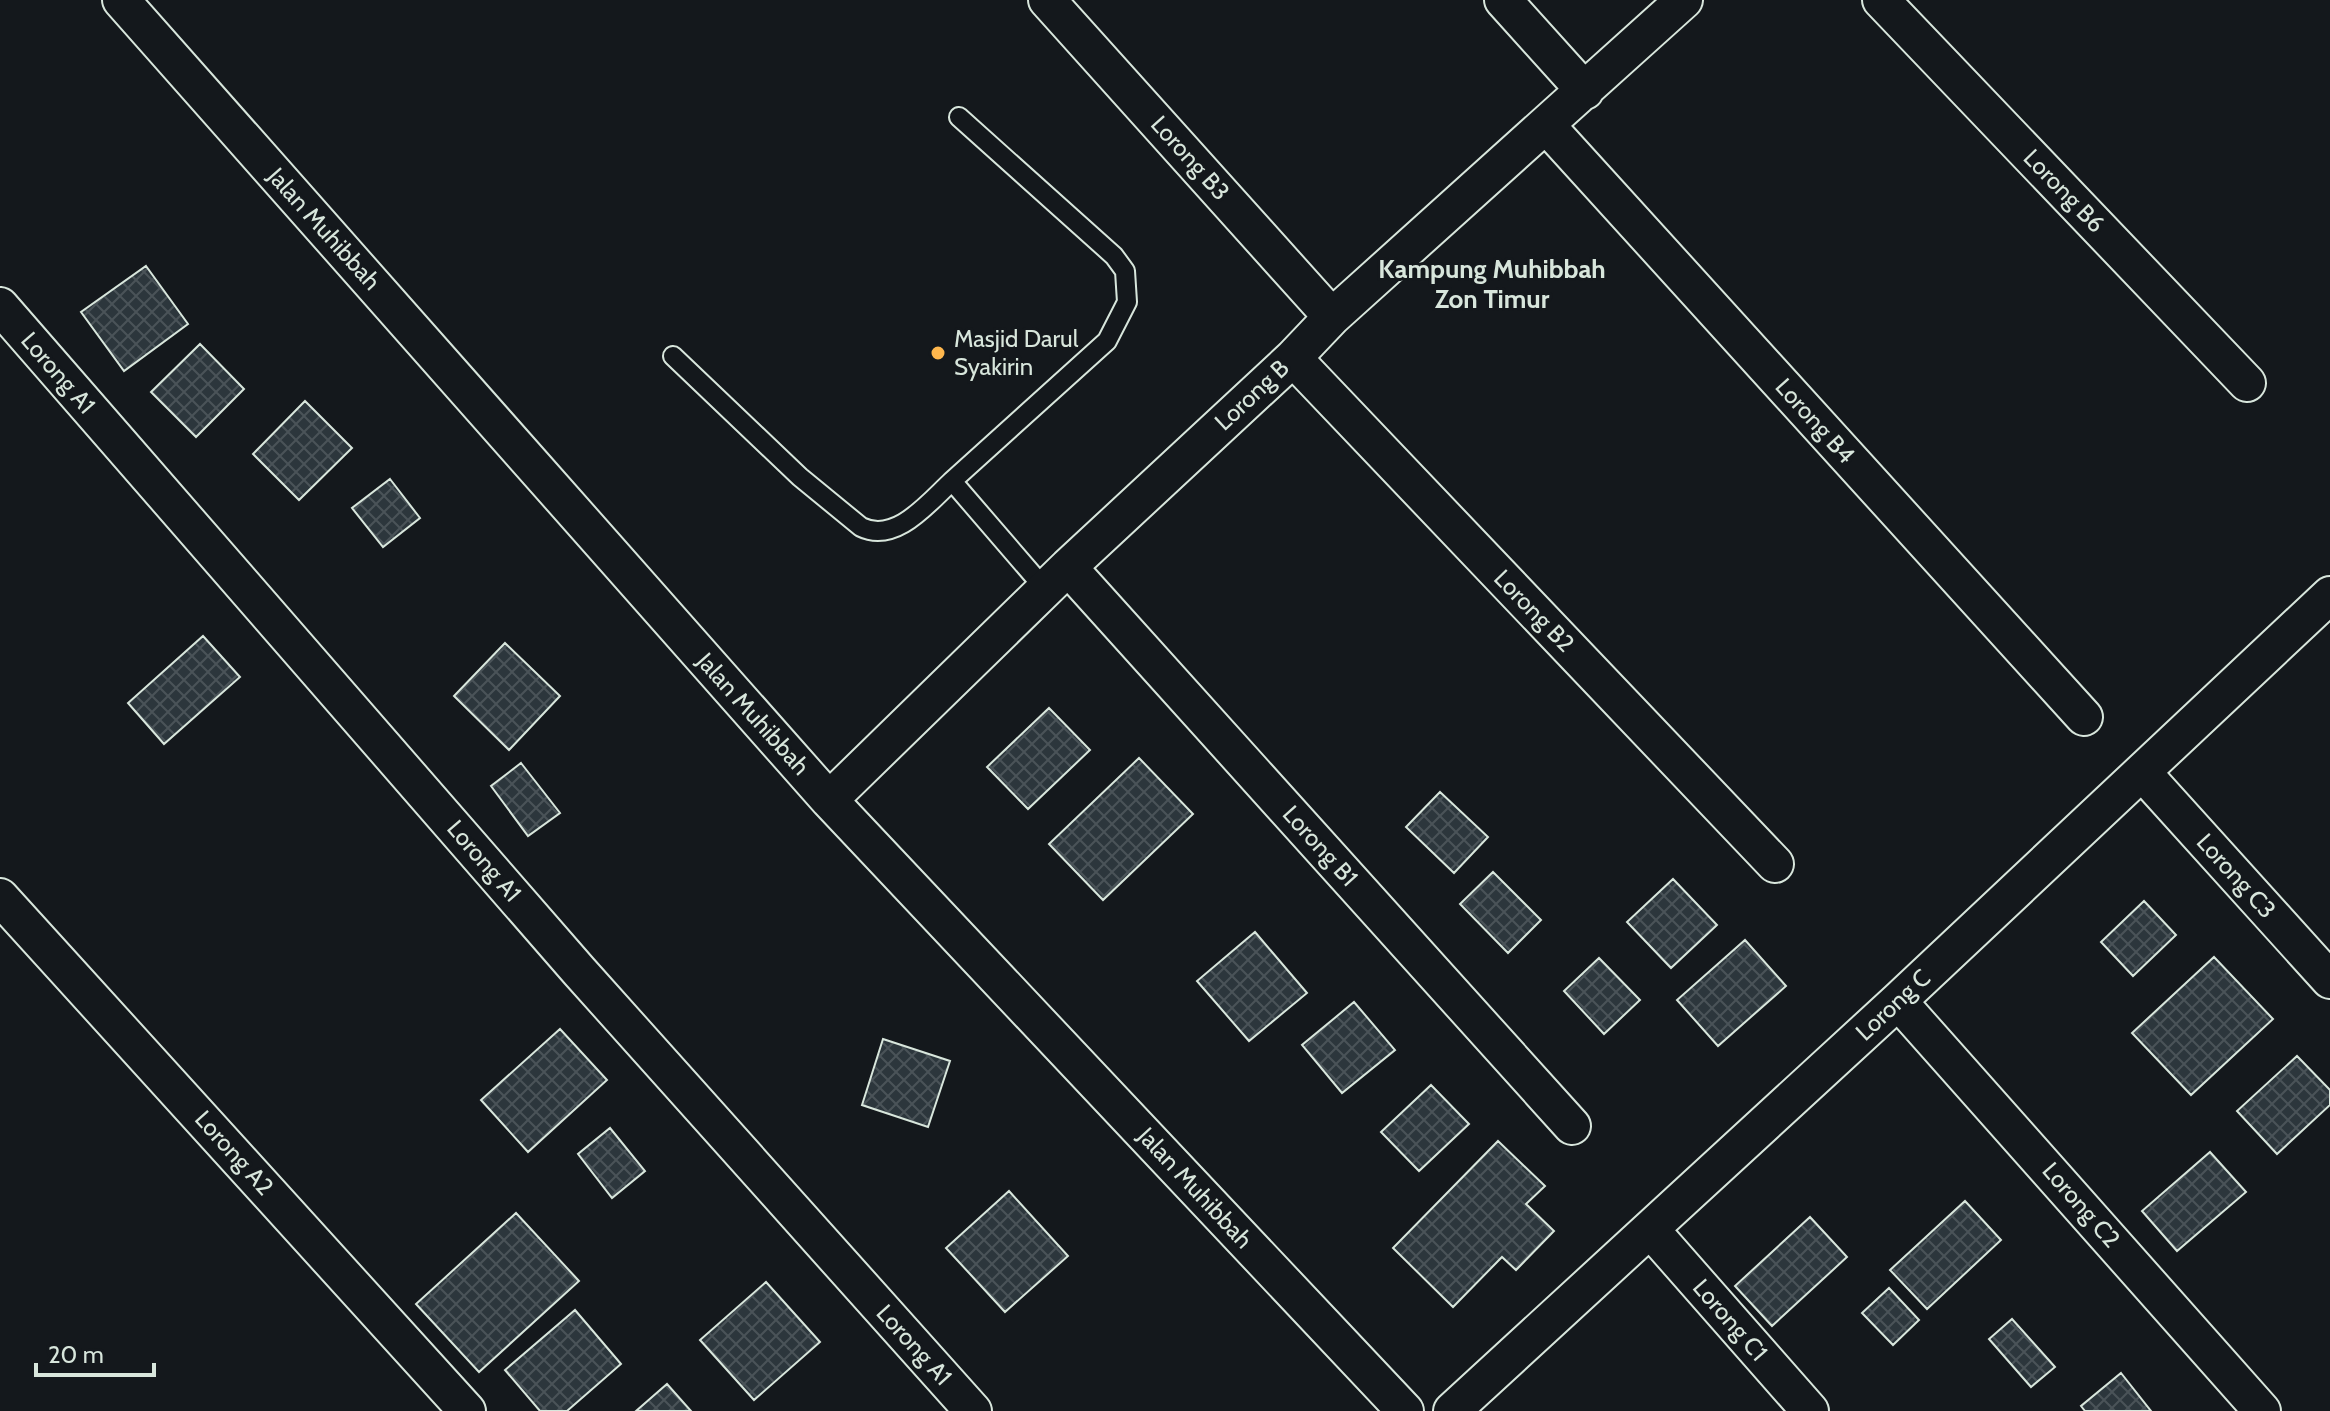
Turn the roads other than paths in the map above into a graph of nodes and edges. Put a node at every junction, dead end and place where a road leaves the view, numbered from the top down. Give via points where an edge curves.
1 (121, 0) edge
2 (1047, 0) edge
3 (1503, 0) edge
4 (1684, 0) edge
5 (1881, 0) edge
6 (1585, 91) junction
7 (959, 117) dead end
8 (1546, 125) junction
9 (0, 306) edge
10 (1332, 317) junction
11 (673, 356) dead end
12 (1293, 358) junction
13 (2247, 383) dead end
14 (952, 481) junction
15 (1057, 578) junction
16 (2330, 595) edge
17 (2084, 717) dead end
18 (2142, 772) junction
19 (829, 800) junction
20 (1775, 864) dead end
21 (0, 897) edge
22 (2330, 980) edge
23 (1898, 1001) junction
24 (1572, 1126) dead end
25 (1650, 1229) junction
26 (467, 1411) edge
27 (973, 1411) edge
28 (1405, 1411) edge
29 (1452, 1411) edge
30 (1810, 1411) edge
31 (2262, 1411) edge

1 - 19 street, Jalan Muhibbah
2 - 10 street, Lorong B3
3 - 6 street
4 - 6 street, Lorong B
5 - 13 street, Lorong B6
6 - 8 street, Lorong B
7 - 14 lane via 1114,256 1128,286 1127,302 1107,341
8 - 10 street, Lorong B
8 - 17 street, Lorong B4
9 - 27 street, Lorong A1 via 569,959
10 - 12 street, Lorong B
11 - 14 lane via 800,477 873,533 898,528
12 - 15 street, Lorong B
12 - 20 street, Lorong B2
14 - 15 lane
15 - 19 street, Lorong B
15 - 24 street, Lorong B1
16 - 18 street, Lorong C
18 - 22 street, Lorong C3
18 - 23 street, Lorong C
19 - 28 street, Jalan Muhibbah
21 - 26 street, Lorong A2
23 - 25 street, Lorong C
23 - 31 street, Lorong C2
25 - 29 street, Lorong C
25 - 30 street, Lorong C1

